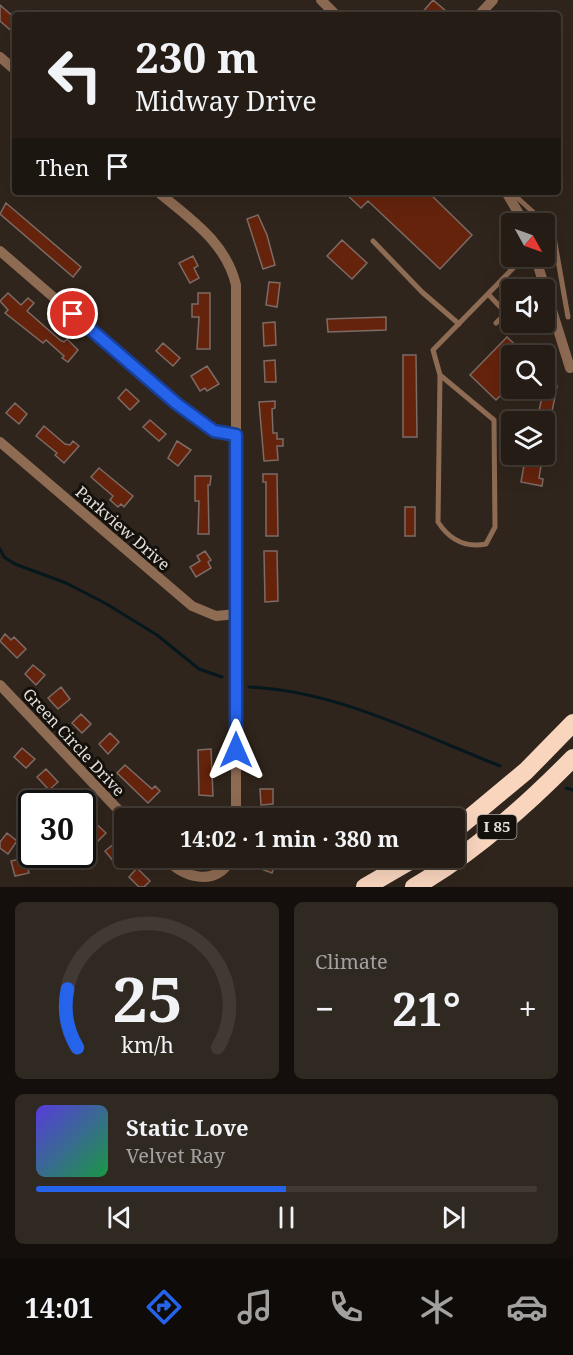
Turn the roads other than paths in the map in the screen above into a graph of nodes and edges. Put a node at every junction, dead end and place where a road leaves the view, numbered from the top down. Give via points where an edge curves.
1 (321, 0) edge
2 (493, 0) edge
3 (333, 12) edge
4 (482, 12) edge
5 (0, 57) edge
6 (12, 67) edge
7 (162, 195) edge
8 (508, 195) edge
9 (514, 195) edge
10 (518, 213) edge
11 (373, 241) dead end
12 (0, 251) edge
13 (514, 267) edge
14 (488, 294) junction
15 (555, 316) edge
16 (570, 318) edge
17 (555, 319) edge
18 (496, 323) dead end
19 (459, 324) junction
20 (570, 368) dead end
21 (440, 375) junction
22 (236, 435) junction
23 (0, 442) edge
24 (236, 614) junction
25 (0, 686) edge
26 (573, 723) edge
27 (573, 758) edge
28 (116, 808) edge
29 (236, 808) edge
30 (465, 822) edge
31 (176, 868) edge
32 (224, 868) edge
33 (399, 868) edge
34 (366, 887) edge
35 (414, 887) edge

1 - 3 street
2 - 4 street
5 - 6 street
7 - 22 street via 207,233 231,266 236,285
8 - 10 street
9 - 16 lane via 552,226
11 - 19 lane
12 - 22 street via 177,404 214,431
13 - 14 lane
14 - 18 lane via 506,313
14 - 19 lane
15 - 16 lane
17 - 20 street
19 - 21 lane via 433,350
21 - 21 lane via 438,522 447,536 472,547 486,544 495,527 494,420
22 - 24 street
23 - 24 street, Parkview Drive via 192,606 216,616
24 - 29 street
25 - 28 street, Green Circle Drive
26 - 30 highway, I 85 via 525,771
27 - 35 highway, I 85 via 542,790 469,850
31 - 32 street via 184,875 207,879
33 - 34 highway

